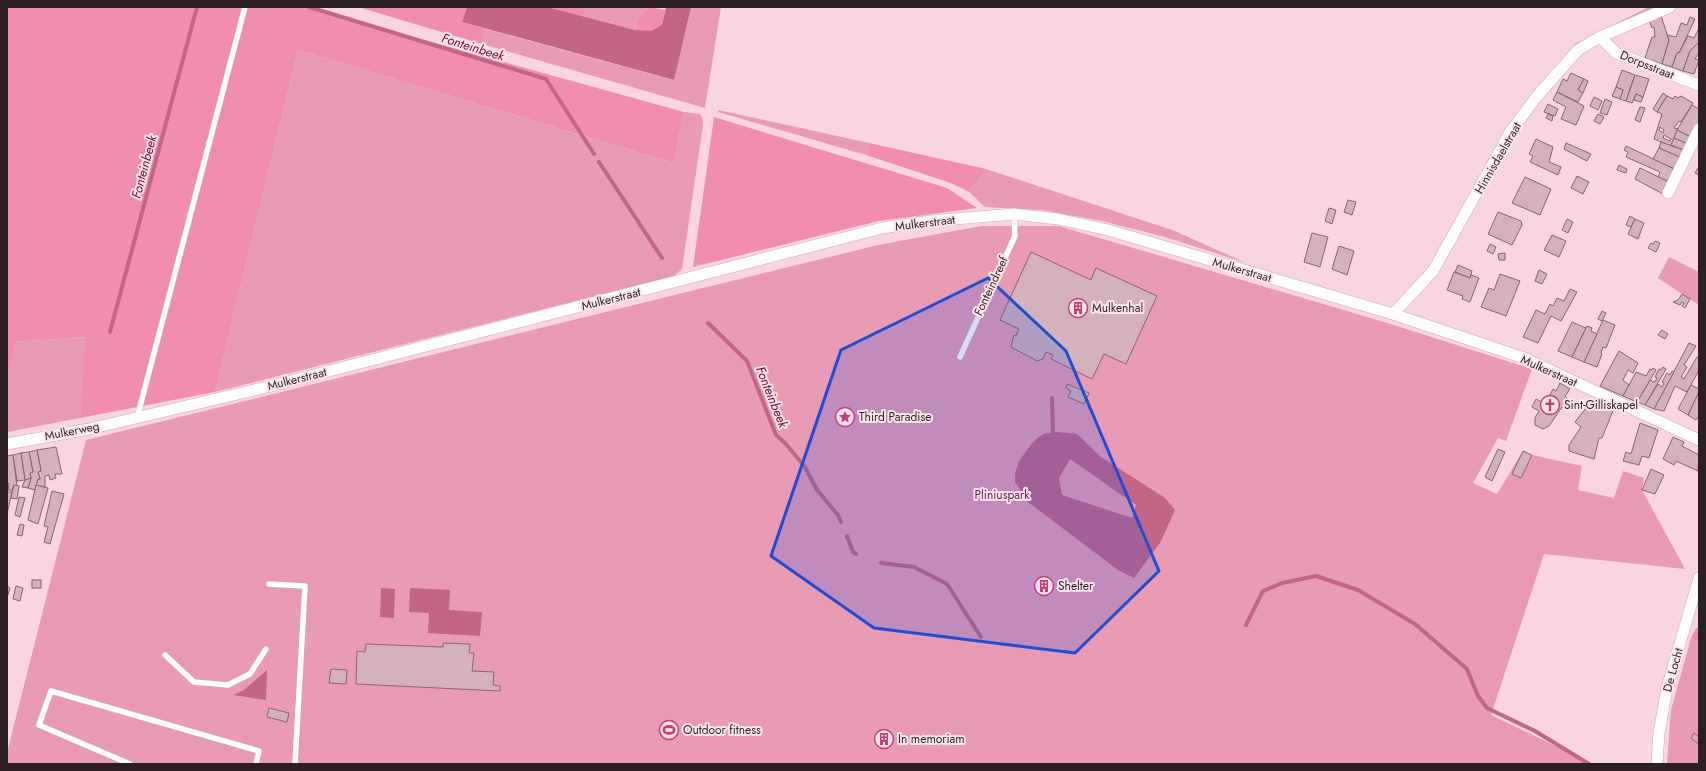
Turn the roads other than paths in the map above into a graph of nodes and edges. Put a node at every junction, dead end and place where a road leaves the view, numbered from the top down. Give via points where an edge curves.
1 (245, 7) edge
2 (1670, 7) edge
3 (1600, 37) junction
4 (1699, 85) edge
5 (1699, 129) edge
6 (1668, 193) dead end
7 (1014, 214) junction
8 (1393, 314) junction
9 (960, 357) dead end
10 (137, 418) junction
11 (1699, 440) edge
12 (7, 444) edge
13 (1699, 578) edge
14 (270, 584) dead end
15 (266, 649) dead end
16 (165, 655) dead end
17 (130, 764) edge
18 (256, 764) edge
19 (295, 764) edge
20 (1657, 764) edge

1 - 10 lane
2 - 3 street, Hinnisdaelstraat
3 - 4 street, Dorpsstraat via 1616,53
3 - 8 street, Hinnisdaelstraat via 1578,50 1538,95 1511,131 1433,271
5 - 6 street
7 - 8 street, Mulkerstraat via 1058,219 1108,230
7 - 9 lane, Fonteindreef via 1015,236
7 - 10 street, Mulkerstraat via 882,228
8 - 11 street, Mulkerstraat via 1524,358
10 - 12 street, Mulkerweg
13 - 20 street, De Locht via 1667,688 1659,733
14 - 19 lane via 305,586
15 - 16 lane via 250,674 228,685 194,682
17 - 18 lane via 39,725 51,691 259,751

